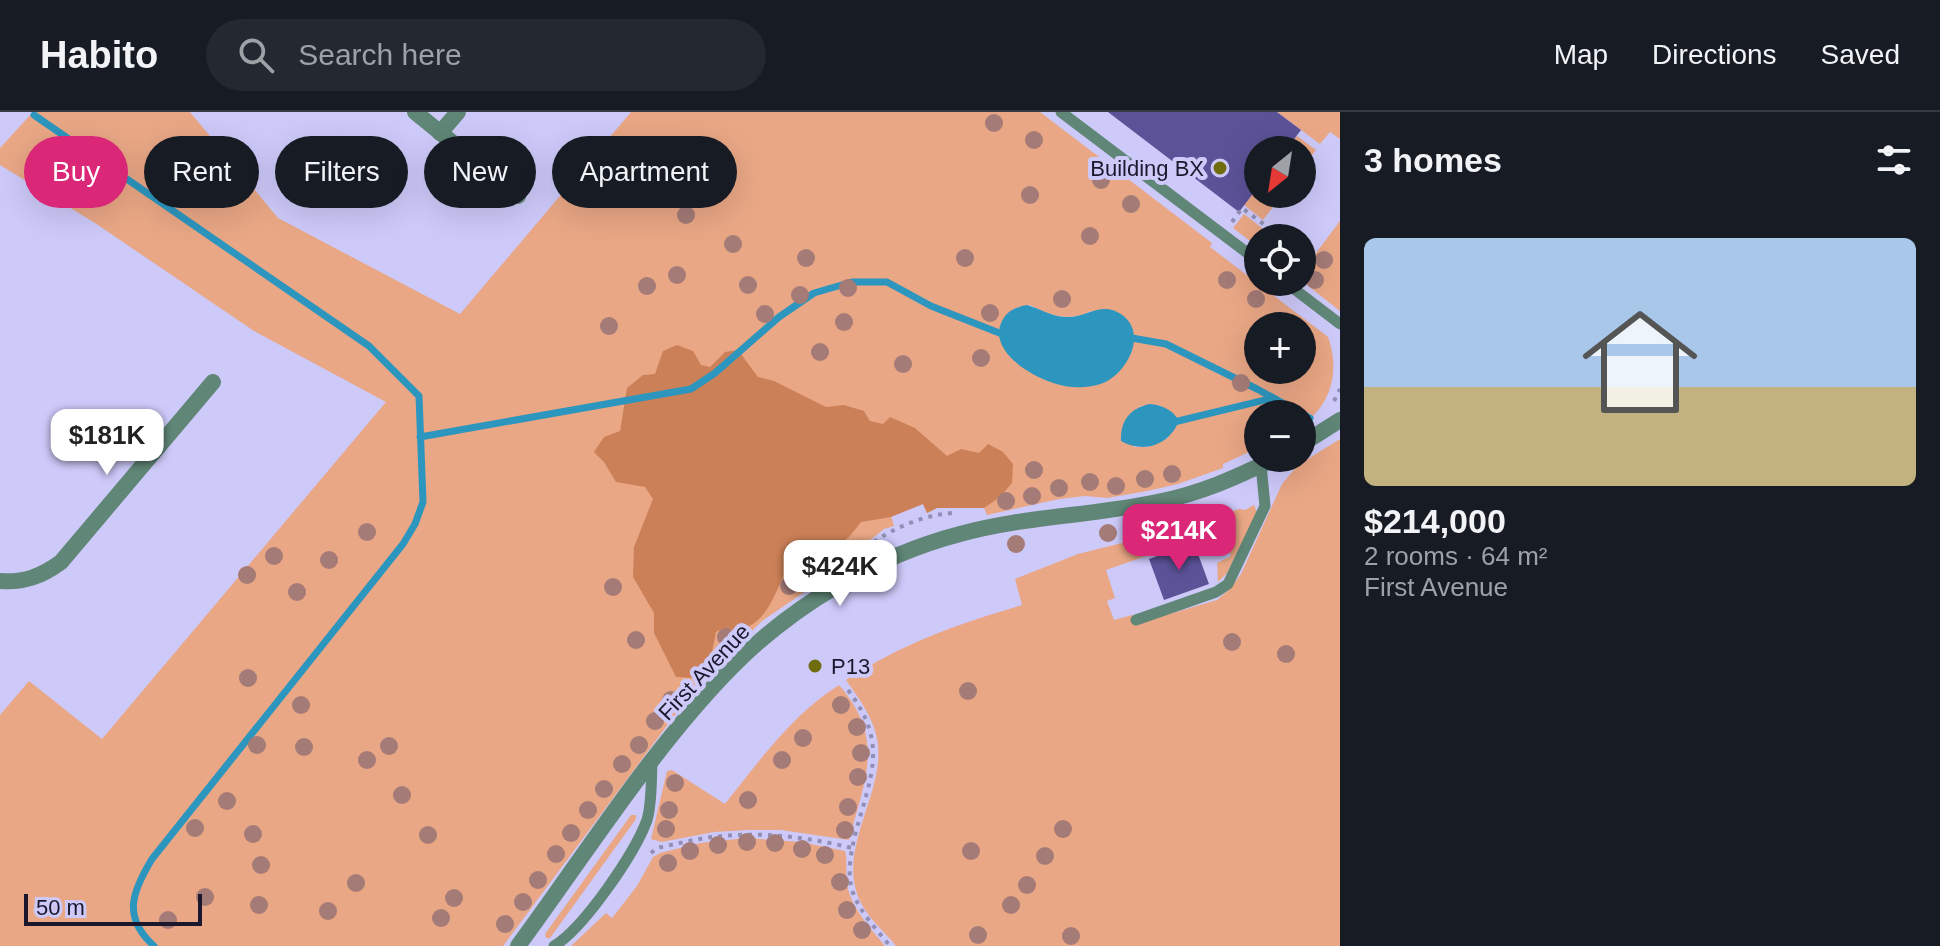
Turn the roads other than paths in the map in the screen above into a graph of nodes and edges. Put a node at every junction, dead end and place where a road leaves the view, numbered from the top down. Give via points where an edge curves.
1 (415, 112) edge
2 (458, 112) edge
3 (1061, 112) edge
4 (440, 133) junction
5 (444, 136) edge
6 (1244, 250) edge
7 (1303, 296) edge
8 (1340, 324) edge
9 (213, 382) dead end
10 (1340, 420) edge
11 (1316, 435) edge
12 (1248, 472) edge
13 (1268, 472) edge
14 (0, 581) edge
15 (1136, 620) dead end
16 (652, 764) junction
17 (518, 946) edge
18 (554, 946) edge

1 - 4 street
2 - 4 street
3 - 6 lane
4 - 5 street
7 - 8 lane
9 - 14 street via 61,562 26,580
10 - 11 street
12 - 16 street, First Avenue via 1158,502 1016,520 959,534 868,569 775,628 698,704
13 - 15 lane via 1265,506 1228,584
16 - 17 street, First Avenue
16 - 18 lane via 648,814 627,858 586,914

